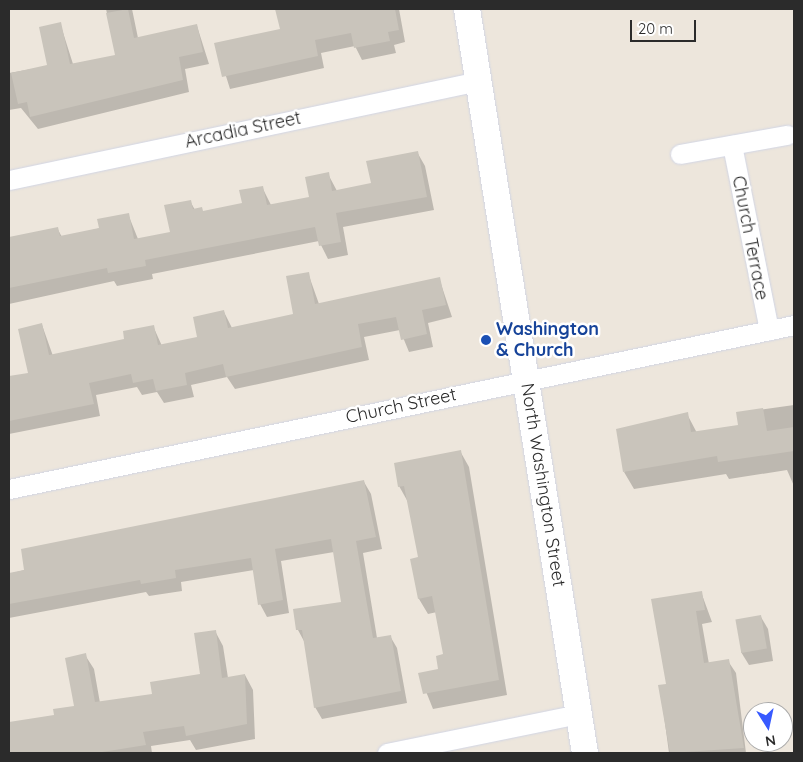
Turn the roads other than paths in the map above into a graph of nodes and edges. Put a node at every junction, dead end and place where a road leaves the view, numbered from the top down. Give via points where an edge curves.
1 (467, 9) edge
2 (478, 81) junction
3 (786, 135) dead end
4 (732, 145) junction
5 (680, 154) dead end
6 (9, 180) edge
7 (794, 325) edge
8 (769, 330) junction
9 (526, 380) junction
10 (9, 489) edge
11 (579, 714) junction
12 (387, 753) edge
13 (586, 753) edge

1 - 2 street, North Washington Street
2 - 6 street, Arcadia Street
2 - 9 street, North Washington Street
3 - 4 street
4 - 5 street
4 - 8 street, Church Terrace
7 - 8 street, Church Street
8 - 9 street, Church Street
9 - 10 street, Church Street
9 - 11 street, North Washington Street
11 - 12 street
11 - 13 street, North Washington Street

